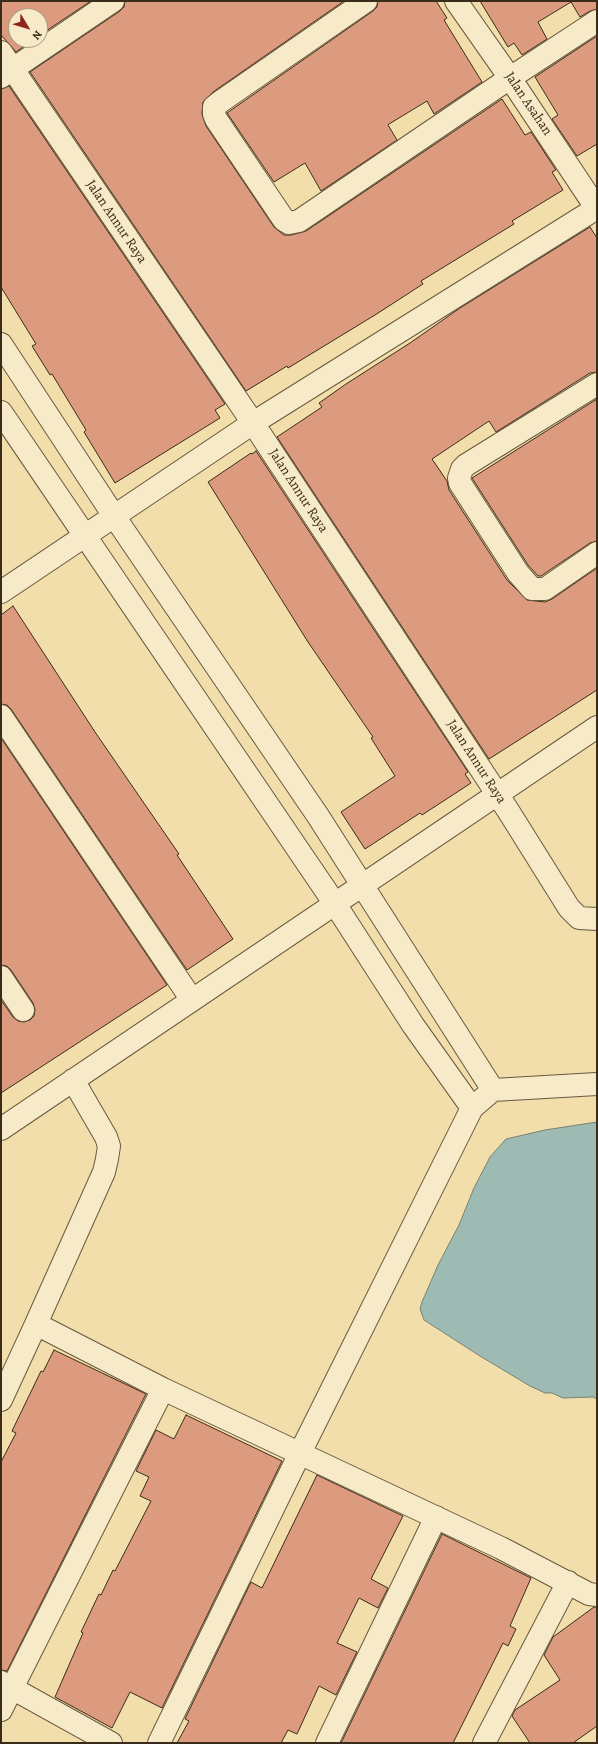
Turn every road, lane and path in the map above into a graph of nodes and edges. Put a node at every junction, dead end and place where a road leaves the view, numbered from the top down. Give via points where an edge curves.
1 (113, 1) edge
2 (366, 1) edge
3 (456, 1) edge
4 (597, 21) edge
5 (5, 66) edge
6 (510, 78) junction
7 (597, 208) edge
8 (1, 344) edge
9 (597, 384) edge
10 (1, 412) edge
11 (253, 423) junction
12 (114, 516) junction
13 (85, 535) junction
14 (597, 554) edge
15 (1, 592) edge
16 (1, 716) edge
17 (597, 727) edge
18 (498, 794) junction
19 (362, 885) junction
20 (335, 904) junction
21 (597, 919) edge
22 (1, 977) edge
23 (192, 1000) junction
24 (23, 1010) dead end
25 (73, 1080) junction
26 (597, 1084) edge
27 (493, 1090) junction
28 (472, 1108) junction
29 (1, 1129) edge
30 (36, 1324) junction
31 (162, 1389) junction
32 (1, 1400) edge
33 (300, 1453) junction
34 (436, 1517) junction
35 (568, 1582) junction
36 (597, 1595) edge
37 (6, 1685) edge
38 (1, 1710) edge
39 (111, 1743) edge
40 (159, 1743) edge
41 (327, 1743) edge
42 (484, 1743) edge

1 - 5 street
2 - 6 street via 214,107 216,119 284,220 289,223 300,221
3 - 6 street, Jalan Asahan
4 - 6 street
5 - 11 street, Jalan Annur Raya
6 - 7 street, Jalan Asahan
7 - 11 street
8 - 12 street
9 - 14 street via 466,465 459,478 514,566 532,589 545,589
10 - 13 street
11 - 12 street
11 - 18 street, Jalan Annur Raya
12 - 13 street
12 - 19 street
13 - 15 street
13 - 20 street
16 - 23 street
17 - 18 street
18 - 19 street
18 - 21 street, Jalan Annur Raya via 569,908 579,918
19 - 20 street
19 - 27 street
20 - 23 street
20 - 28 street via 413,1025
22 - 24 street
23 - 25 street
25 - 29 street
25 - 30 street via 109,1146 104,1172
26 - 27 street
27 - 28 street
28 - 33 street
30 - 31 street
30 - 32 street
31 - 33 street
31 - 37 street
33 - 34 street
33 - 40 street
34 - 35 street
34 - 41 street
35 - 36 street via 588,1594
35 - 42 street
37 - 38 street
37 - 39 street

